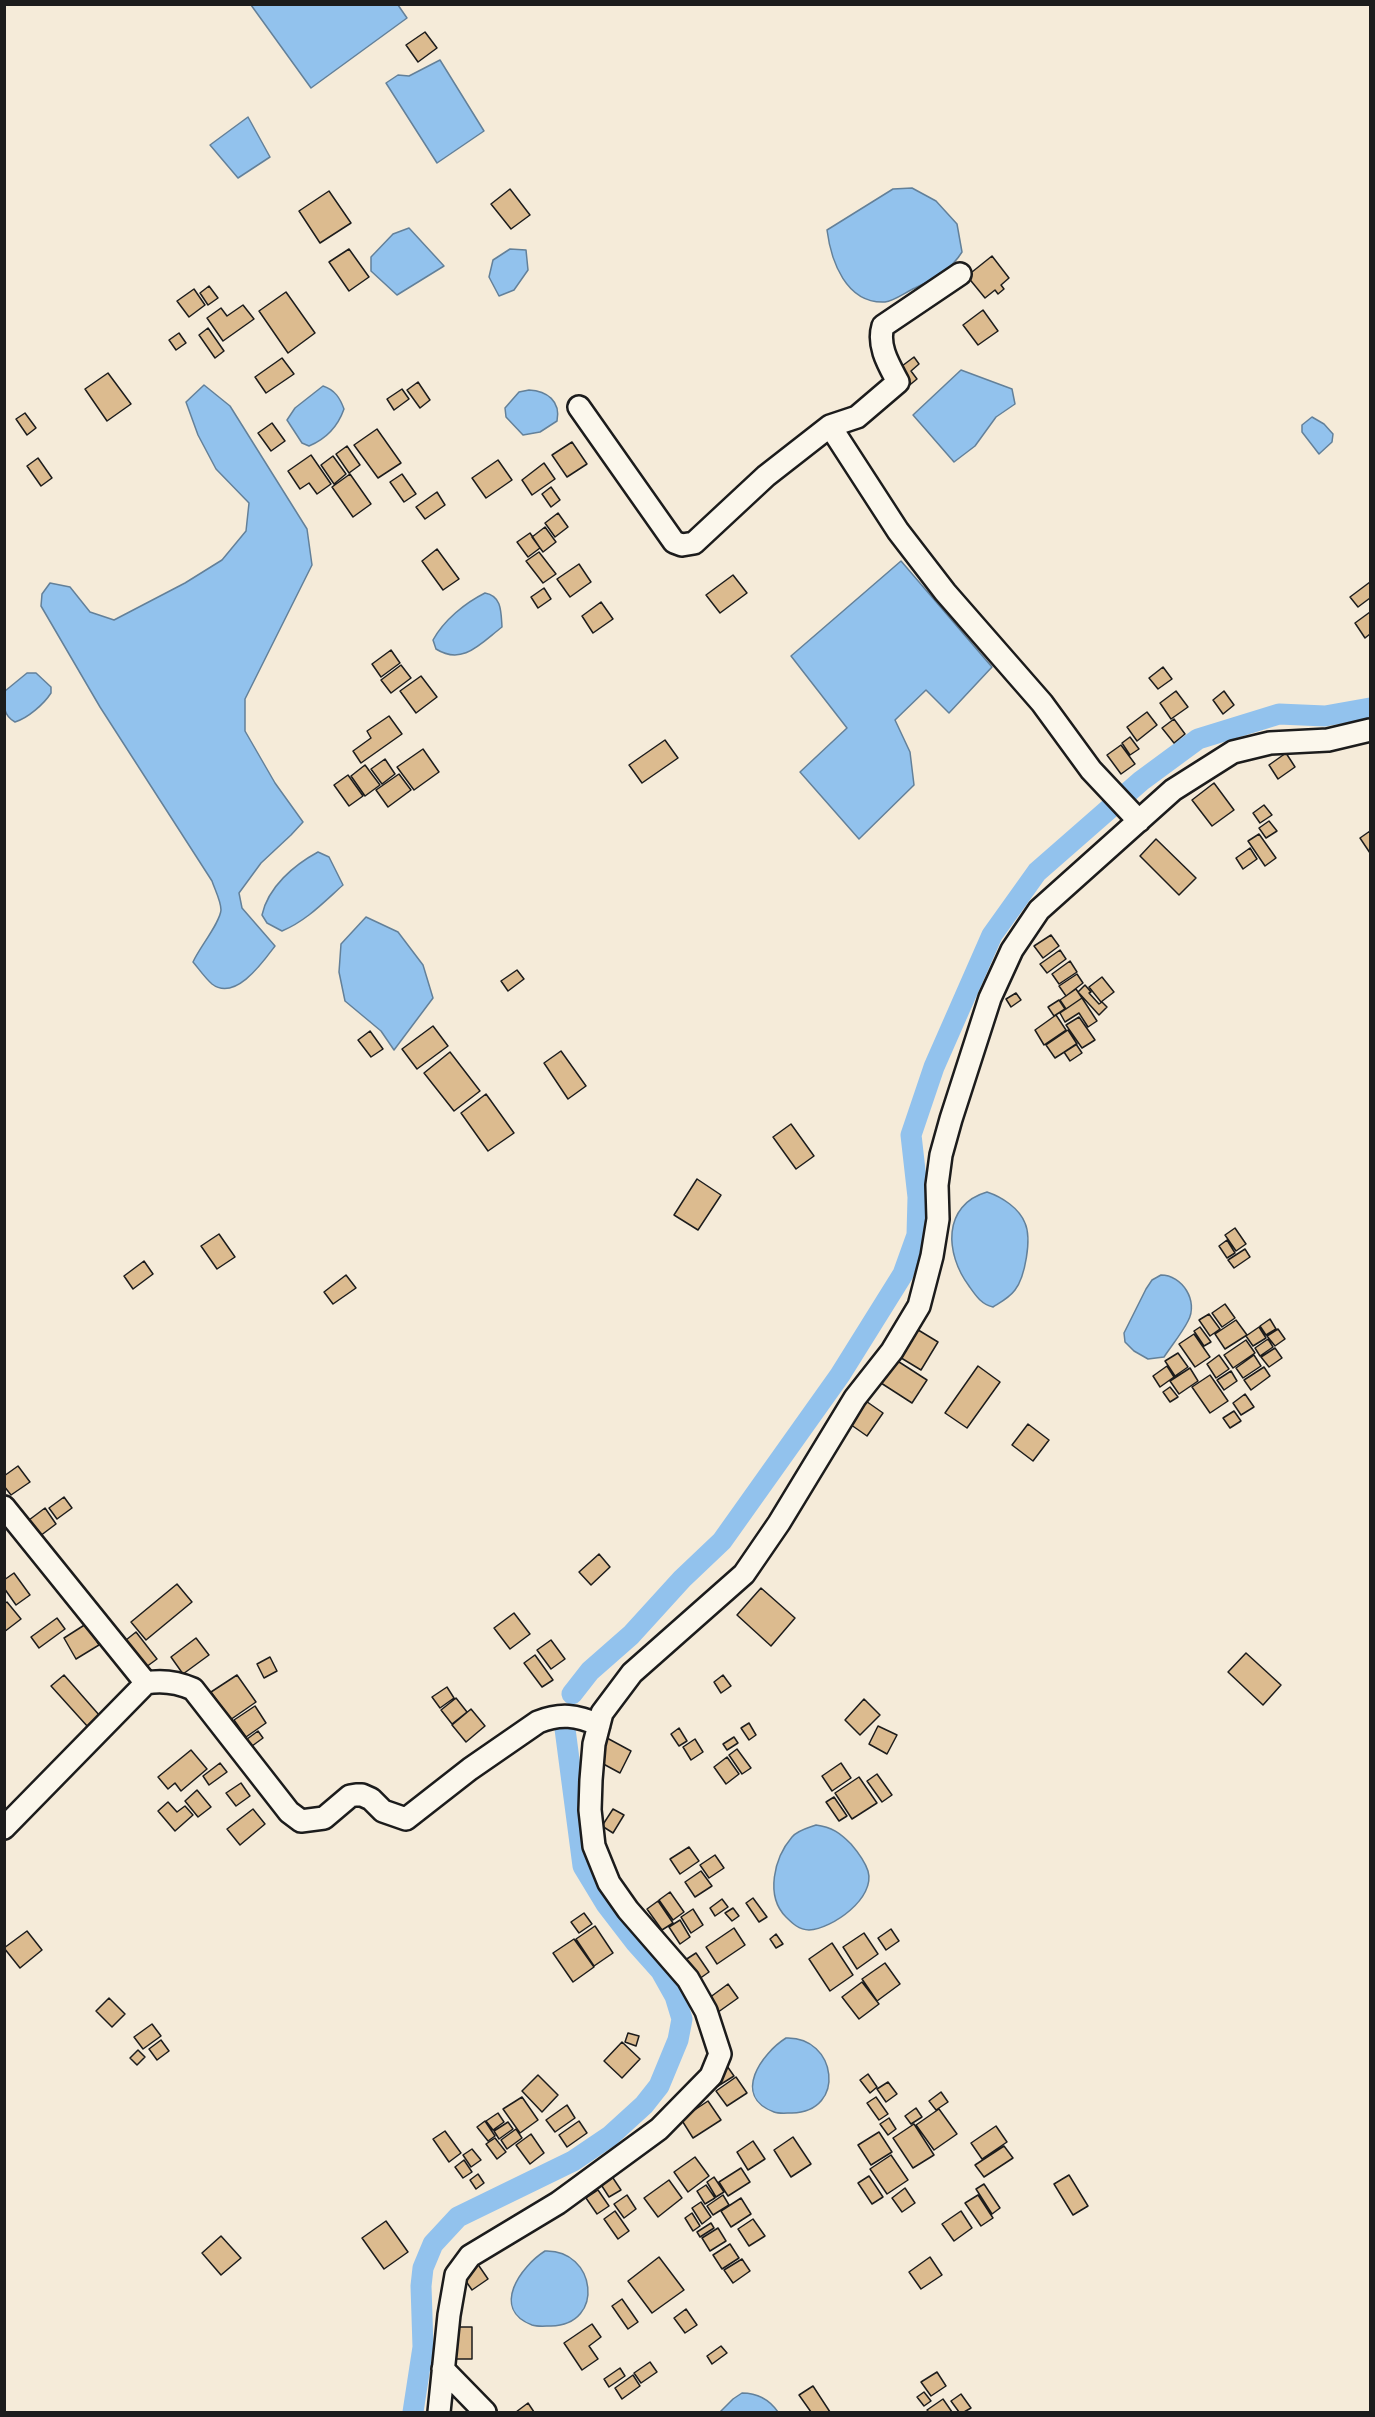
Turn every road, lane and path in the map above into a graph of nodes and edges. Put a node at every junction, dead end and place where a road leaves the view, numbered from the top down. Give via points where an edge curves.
1 (960, 274) dead end
2 (579, 407) dead end
3 (830, 426) junction
4 (1371, 730) edge
5 (1139, 821) junction
6 (4, 1507) edge
7 (146, 1683) junction
8 (599, 1725) junction
9 (4, 1828) edge
10 (443, 2369) junction
11 (439, 2412) edge
12 (485, 2412) edge

1 - 3 street via 883,326 883,352 898,382 857,417
2 - 3 street via 674,542 682,545 694,543 766,476
3 - 5 street via 898,531 945,592 1042,703 1091,770
4 - 5 street via 1328,740 1270,743 1233,752 1173,790
5 - 8 street via 1039,910 1018,939 990,998 941,1155 938,1219 919,1306 892,1351 855,1398 744,1574 632,1673 602,1713
6 - 7 street
7 - 8 street via 169,1682 193,1689 289,1812 301,1821 324,1818 356,1795 406,1819 538,1722 565,1715 580,1716
7 - 9 street
8 - 10 street via 591,1780 594,1846 609,1883 628,1910 688,1979 706,2012 720,2055 711,2076 659,2129 558,2203 470,2256 456,2275
10 - 11 street
10 - 12 street

